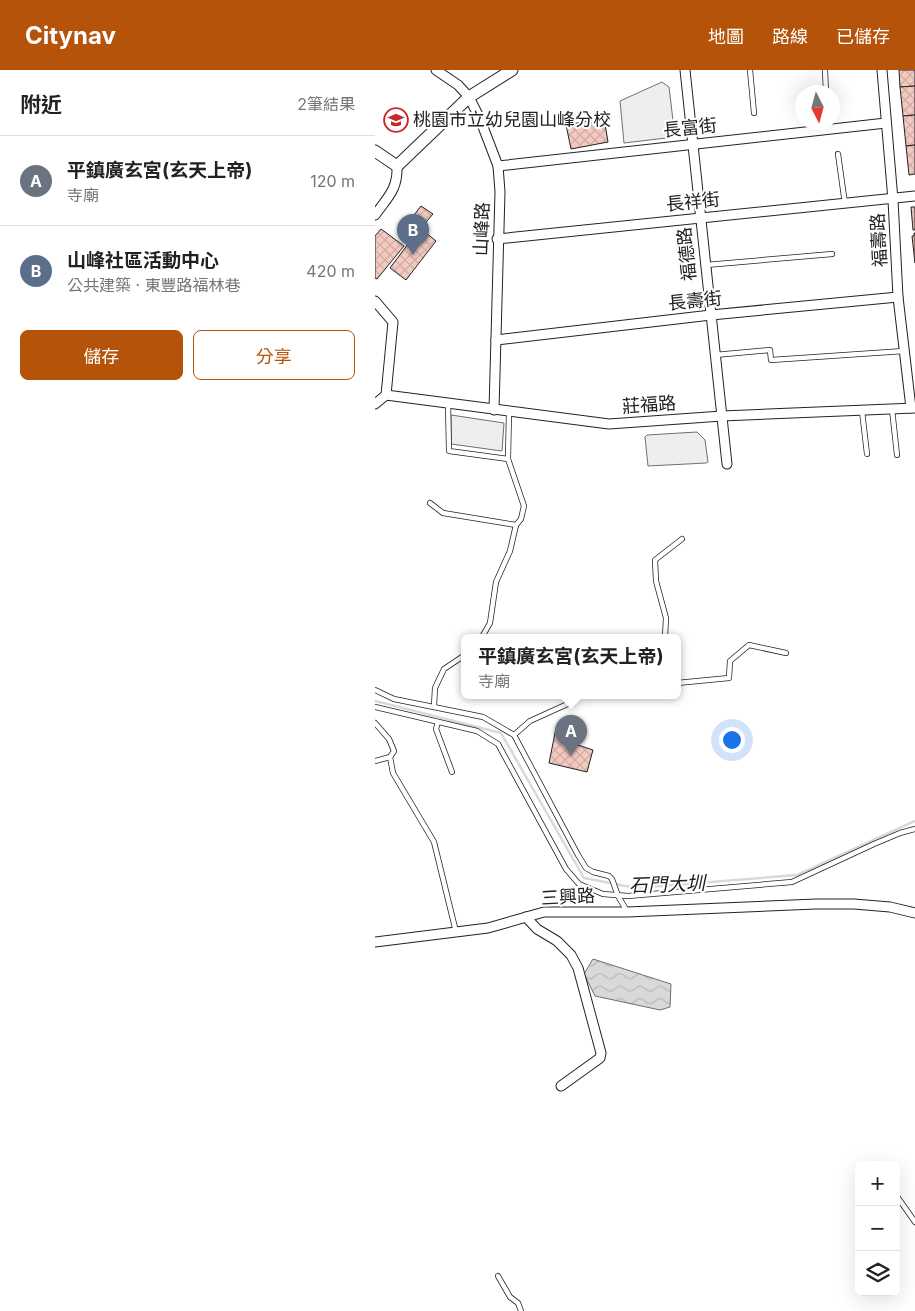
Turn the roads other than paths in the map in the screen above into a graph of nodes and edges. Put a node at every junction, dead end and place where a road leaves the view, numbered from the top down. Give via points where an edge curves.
1 (436, 70) edge
2 (512, 70) edge
3 (685, 70) edge
4 (751, 70) edge
5 (825, 70) edge
6 (882, 70) edge
7 (826, 85) edge
8 (469, 97) junction
9 (754, 113) dead end
10 (886, 123) junction
11 (692, 144) junction
12 (375, 151) edge
13 (838, 154) dead end
14 (397, 166) junction
15 (498, 166) junction
16 (915, 196) edge
17 (893, 200) junction
18 (845, 204) junction
19 (375, 215) edge
20 (700, 218) junction
21 (497, 239) junction
22 (832, 254) dead end
23 (705, 266) junction
24 (898, 297) junction
25 (375, 301) edge
26 (711, 316) junction
27 (496, 340) junction
28 (904, 352) junction
29 (715, 354) junction
30 (386, 395) junction
31 (375, 404) edge
32 (449, 404) junction
33 (913, 408) edge
34 (892, 409) junction
35 (494, 410) junction
36 (863, 411) junction
37 (509, 412) junction
38 (721, 416) junction
39 (867, 454) dead end
40 (897, 455) dead end
41 (508, 459) junction
42 (727, 464) dead end
43 (429, 503) dead end
44 (516, 525) junction
45 (682, 539) dead end
46 (484, 634) edge
47 (665, 634) edge
48 (786, 653) dead end
49 (461, 657) edge
50 (681, 683) edge
51 (375, 690) edge
52 (575, 699) edge
53 (434, 706) junction
54 (375, 707) edge
55 (438, 722) junction
56 (375, 723) edge
57 (514, 735) junction
58 (390, 757) junction
59 (375, 761) edge
60 (452, 772) dead end
61 (915, 829) edge
62 (617, 895) junction
63 (627, 912) junction
64 (915, 913) edge
65 (526, 917) junction
66 (456, 932) junction
67 (375, 942) edge
68 (561, 1086) dead end
69 (900, 1201) edge
70 (915, 1222) edge
71 (498, 1276) dead end
72 (521, 1311) edge

1 - 8 street, 山峰路
2 - 8 street
3 - 11 street, 福德路
4 - 9 lane
5 - 7 lane
6 - 10 street, 福壽路
8 - 14 street
8 - 15 street, 山峰路
10 - 11 street, 長富街
10 - 17 street, 福壽路
11 - 15 street, 長富街
11 - 20 street, 福德路
12 - 14 street
13 - 18 lane
14 - 19 street via 395,187
15 - 21 street, 山峰路
16 - 17 street, 長祥街
17 - 18 street, 長祥街
17 - 24 street, 福壽路
18 - 20 street, 長祥街
20 - 21 street, 長祥街
20 - 23 street, 福德路
21 - 27 street, 山峰路
22 - 23 lane
23 - 26 street, 福德路
24 - 26 street, 長壽街
24 - 28 street, 福壽路
25 - 30 street via 393,322
26 - 27 street, 長壽街
26 - 29 street, 福德路
27 - 35 street, 山峰路
28 - 29 lane via 771,360 769,350
28 - 33 street, 福壽路
29 - 38 street, 福德路
30 - 31 street
30 - 32 street, 莊福路
32 - 35 street, 莊福路
32 - 41 lane via 449,451
33 - 34 street, 莊福路
34 - 36 street, 莊福路
34 - 40 lane
35 - 37 street, 莊福路
36 - 38 street, 莊福路
36 - 39 lane
37 - 38 street, 莊福路 via 609,424
37 - 41 lane
38 - 42 street, 福德路
41 - 44 lane via 524,506
43 - 44 lane via 443,513
44 - 46 lane via 510,551 496,582 490,623
45 - 47 lane via 655,560 656,582 666,618
48 - 50 lane via 749,645 730,661 729,678
49 - 53 lane via 443,669 435,688
51 - 53 lane via 394,698
52 - 57 lane via 530,721
53 - 57 lane via 483,717
54 - 55 lane
55 - 60 lane via 436,729
55 - 62 lane via 477,731 498,744 565,869 579,884 603,894
56 - 58 lane via 389,739 394,751
57 - 62 lane via 582,862 593,872 609,876
58 - 59 lane
58 - 66 lane via 393,773 434,842
61 - 62 lane via 900,832 792,882
62 - 63 lane
63 - 64 street, 三興路 via 854,904 890,906
63 - 65 street, 三興路 via 544,912
65 - 66 street, 三興路 via 488,928
65 - 68 street via 571,955 578,968 601,1053 600,1058
66 - 67 street, 三興路
69 - 70 lane
71 - 72 lane

